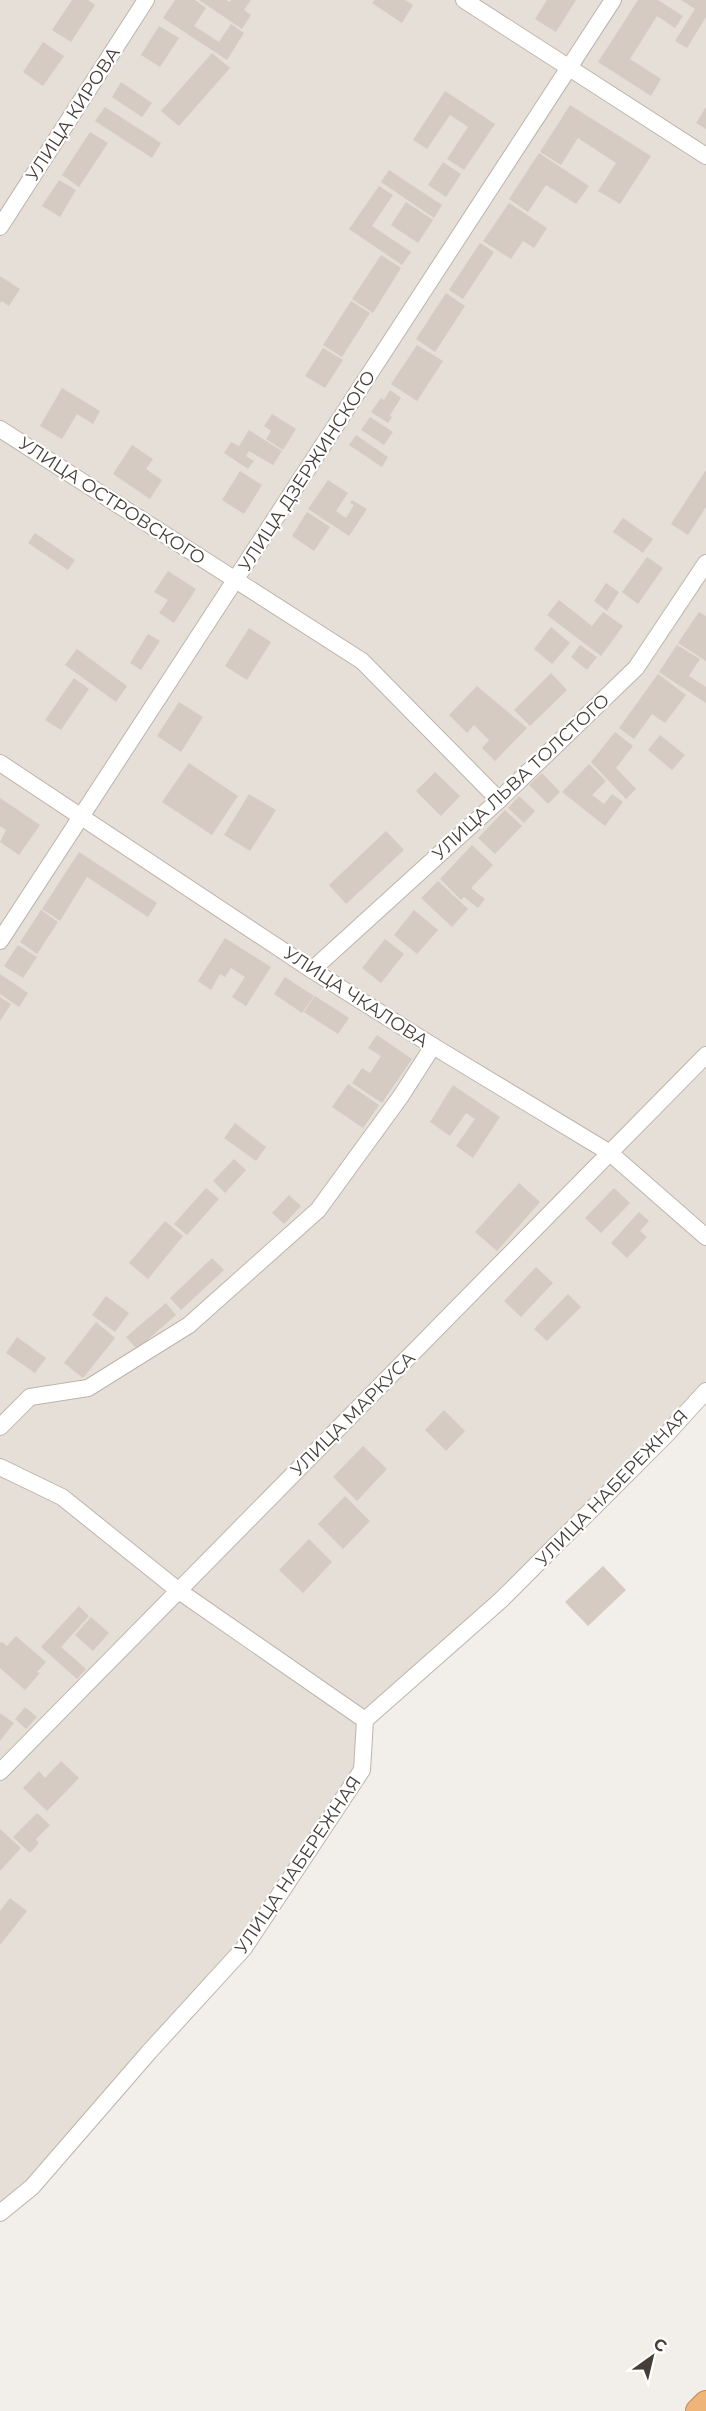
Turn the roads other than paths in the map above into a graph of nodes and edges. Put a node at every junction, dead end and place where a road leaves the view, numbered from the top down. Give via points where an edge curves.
1 (146, 0) edge
2 (464, 0) edge
3 (613, 0) edge
4 (569, 67) junction
5 (706, 156) edge
6 (0, 227) edge
7 (0, 429) edge
8 (706, 563) edge
9 (236, 580) junction
10 (0, 763) edge
11 (500, 800) junction
12 (81, 819) junction
13 (0, 941) edge
14 (312, 970) junction
15 (433, 1046) junction
16 (706, 1054) edge
17 (610, 1153) junction
18 (706, 1237) edge
19 (706, 1391) edge
20 (0, 1427) edge
21 (0, 1467) edge
22 (179, 1591) junction
23 (365, 1720) junction
24 (0, 1772) edge
25 (0, 2213) edge
26 (706, 2403) edge
27 (698, 2411) edge

1 - 6 street, УЛИЦА КИРОВА
2 - 4 street
3 - 4 street, УЛИЦА ДЗЕРЖИНСКОГО
4 - 5 street
4 - 9 street, УЛИЦА ДЗЕРЖИНСКОГО
7 - 9 street, УЛИЦА ОСТРОВСКОГО
8 - 11 street, УЛИЦА ЛЬВА ТОЛСТОГО via 636,668
9 - 11 street, УЛИЦА ОСТРОВСКОГО via 362,661
9 - 12 street, УЛИЦА ДЗЕРЖИНСКОГО
10 - 12 street, УЛИЦА ЧКАЛОВА
11 - 14 street, УЛИЦА ЛЬВА ТОЛСТОГО
12 - 13 street, УЛИЦА ДЗЕРЖИНСКОГО
12 - 14 street, УЛИЦА ЧКАЛОВА
14 - 15 street, УЛИЦА ЧКАЛОВА
15 - 17 street, УЛИЦА ЧКАЛОВА
15 - 20 street via 318,1210 189,1325 88,1388 30,1397
16 - 17 street, УЛИЦА МАРКУСА
17 - 18 street, УЛИЦА ЧКАЛОВА
17 - 22 street, УЛИЦА МАРКУСА
19 - 23 street, УЛИЦА НАБЕРЕЖНАЯ via 501,1600
21 - 22 street via 62,1497
22 - 23 street
22 - 24 street, УЛИЦА МАРКУСА
23 - 25 street, УЛИЦА НАБЕРЕЖНАЯ via 362,1770 244,1948 32,2187
26 - 27 highway

